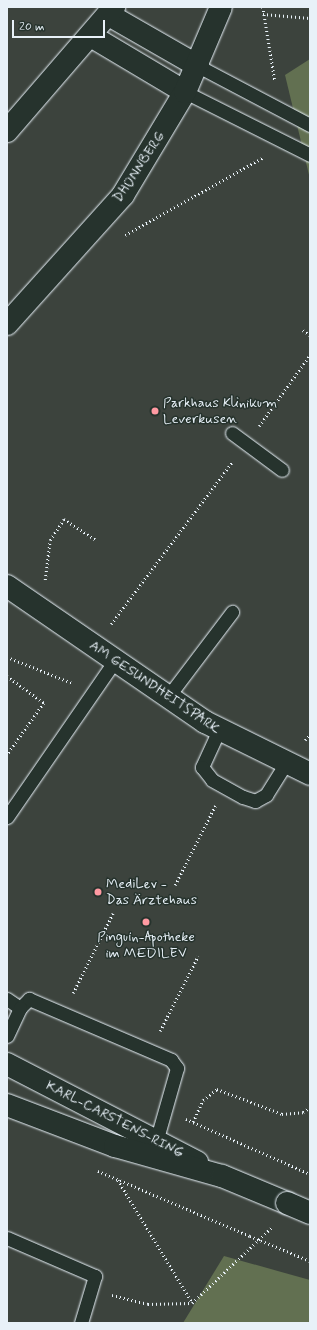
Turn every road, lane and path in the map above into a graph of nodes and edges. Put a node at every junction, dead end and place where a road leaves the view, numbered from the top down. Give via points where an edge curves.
1 (221, 7) edge
2 (263, 7) edge
3 (112, 11) edge
4 (263, 14) junction
5 (310, 18) edge
6 (91, 36) junction
7 (198, 66) junction
8 (185, 92) junction
9 (280, 109) junction
10 (310, 125) edge
11 (7, 131) edge
12 (286, 144) junction
13 (310, 155) edge
14 (120, 238) dead end
15 (7, 324) edge
16 (303, 330) dead end
17 (310, 335) edge
18 (310, 355) edge
19 (232, 433) dead end
20 (246, 444) junction
21 (282, 470) dead end
22 (96, 540) dead end
23 (7, 586) edge
24 (30, 602) junction
25 (232, 612) dead end
26 (94, 647) junction
27 (7, 658) edge
28 (114, 662) junction
29 (7, 676) edge
30 (93, 692) junction
31 (167, 698) junction
32 (219, 730) junction
33 (7, 755) edge
34 (285, 764) junction
35 (310, 774) edge
36 (225, 787) junction
37 (7, 817) edge
38 (175, 885) dead end
39 (113, 913) dead end
40 (198, 956) dead end
41 (7, 999) edge
42 (20, 1008) junction
43 (64, 1012) junction
44 (7, 1036) edge
45 (150, 1051) junction
46 (7, 1064) edge
47 (7, 1105) edge
48 (310, 1107) edge
49 (193, 1122) dead end
50 (157, 1138) junction
51 (89, 1168) dead end
52 (222, 1176) junction
53 (118, 1180) junction
54 (310, 1213) edge
55 (276, 1223) dead end
56 (7, 1238) edge
57 (310, 1261) edge
58 (90, 1293) junction
59 (192, 1303) junction
60 (81, 1323) edge

1 - 7 street, DHÜNNBERG
2 - 4 path
3 - 6 street
3 - 7 street
4 - 5 path
4 - 9 path
6 - 8 street
6 - 11 street
7 - 8 street, DHÜNNBERG
7 - 9 lane
8 - 12 lane
8 - 15 street, DHÜNNBERG via 123,195
9 - 10 lane
12 - 13 lane
12 - 14 path
16 - 17 path
18 - 20 path
19 - 20 lane
20 - 21 lane
20 - 26 path
22 - 24 path via 64,519 50,540 47,576
23 - 24 street, AM GESUNDHEITSPARK
24 - 26 street, AM GESUNDHEITSPARK
25 - 31 lane
26 - 28 street, AM GESUNDHEITSPARK
27 - 30 path
28 - 30 lane
28 - 31 street, AM GESUNDHEITSPARK
29 - 33 path via 44,703
30 - 37 lane
31 - 32 street, AM GESUNDHEITSPARK
32 - 34 street, AM GESUNDHEITSPARK
32 - 36 lane via 202,767 212,780
34 - 35 street, AM GESUNDHEITSPARK
34 - 36 lane via 274,786 255,800
36 - 38 path
39 - 43 path
40 - 45 path
41 - 42 lane
42 - 43 lane via 29,999
42 - 44 lane
43 - 45 lane
45 - 50 lane via 171,1060 177,1068
46 - 50 street, KARL-CARSTENS-RING
47 - 52 street, KARL-CARSTENS-RING via 115,1146
48 - 49 path via 303,1112 282,1114 217,1089 203,1100
50 - 52 street, KARL-CARSTENS-RING
51 - 53 path
52 - 54 street, KARL-CARSTENS-RING, bridge
53 - 57 path, bridge
53 - 59 path
55 - 59 path
56 - 58 lane via 95,1276
58 - 59 path via 148,1304
58 - 60 lane

